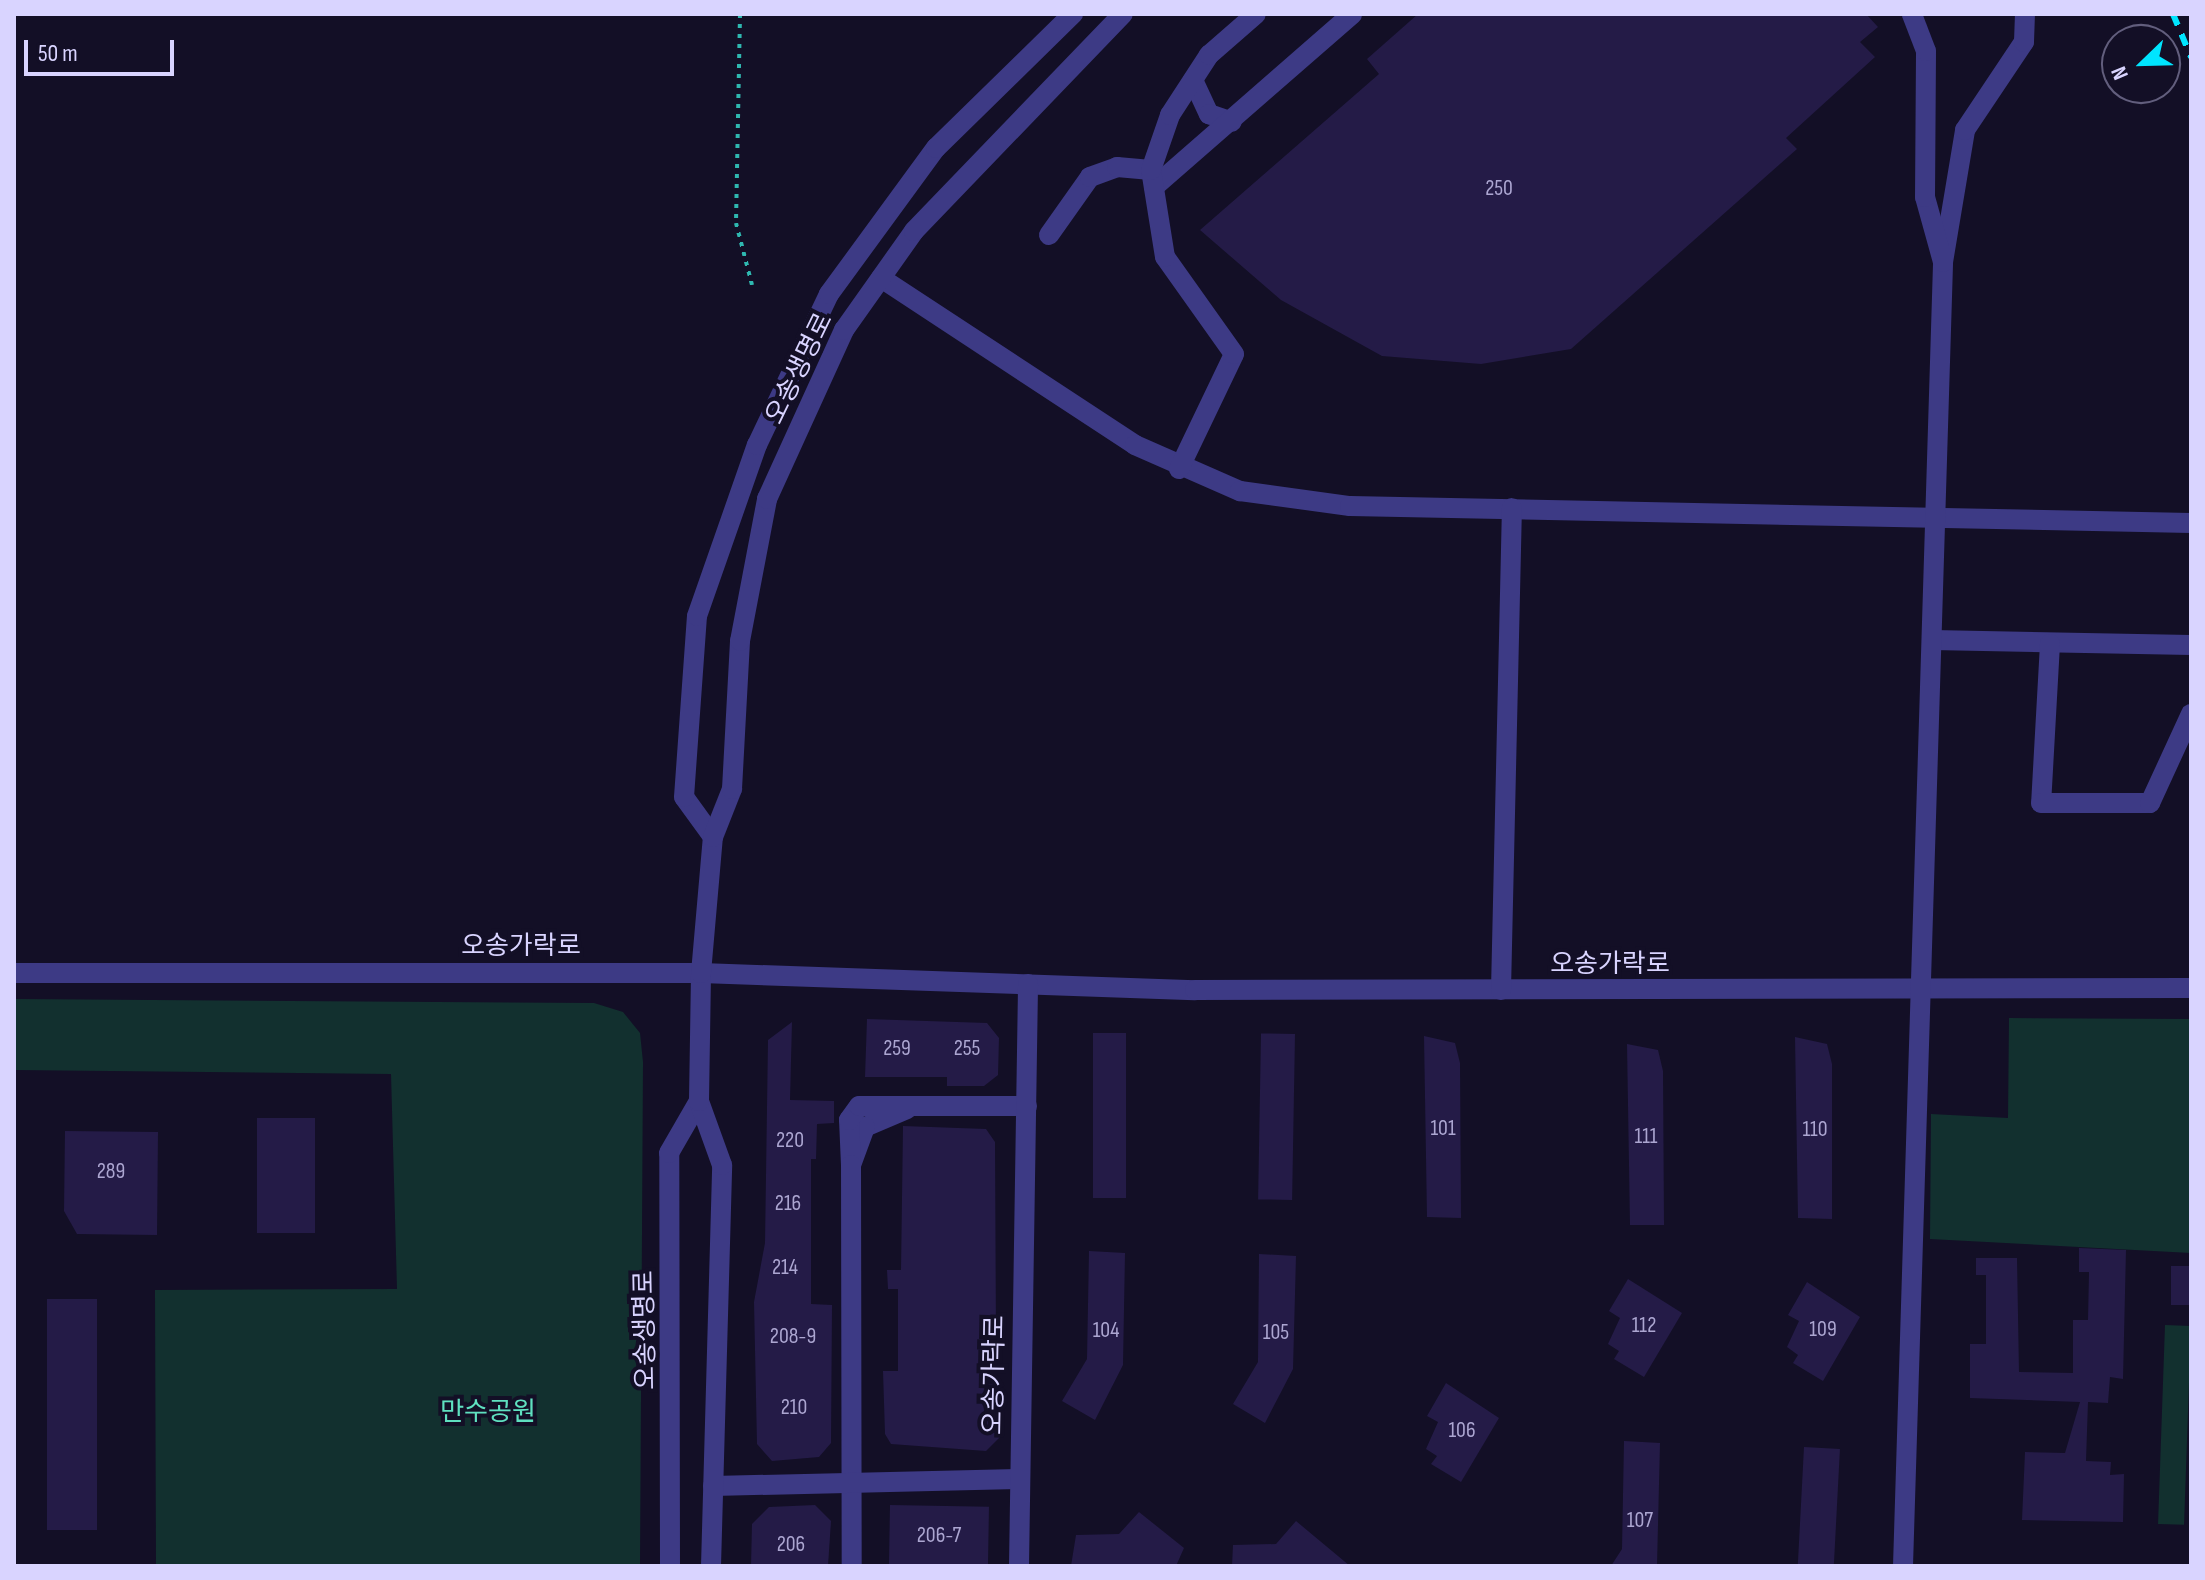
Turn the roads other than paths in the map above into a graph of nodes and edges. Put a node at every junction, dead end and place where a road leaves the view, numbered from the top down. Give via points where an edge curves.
1 (1073, 14) edge
2 (1123, 14) edge
3 (1256, 14) edge
4 (1352, 14) edge
5 (1912, 14) edge
6 (2025, 14) edge
7 (1193, 80) junction
8 (1232, 122) junction
9 (1153, 179) junction
10 (1049, 235) dead end
11 (1943, 262) junction
12 (881, 278) junction
13 (1179, 469) junction
14 (1512, 508) junction
15 (1933, 520) junction
16 (2191, 523) edge
17 (1932, 640) junction
18 (2050, 644) junction
19 (2191, 645) edge
20 (2191, 714) edge
21 (713, 837) junction
22 (14, 973) edge
23 (701, 973) junction
24 (1028, 984) junction
25 (2191, 988) edge
26 (1501, 990) junction
27 (1921, 993) junction
28 (699, 1101) junction
29 (1027, 1106) junction
30 (1018, 1479) junction
31 (854, 1482) junction
32 (713, 1486) junction
33 (670, 1566) edge
34 (711, 1566) edge
35 (852, 1566) edge
36 (1019, 1566) edge
37 (1903, 1566) edge

1 - 21 street, 오송생명로 via 936,148 829,294 757,445 697,616 684,797
2 - 12 street, 오송생명로 via 980,156
3 - 7 street
4 - 8 street
5 - 11 street via 1926,51 1925,197
6 - 11 street via 2024,42 1965,130
7 - 8 street via 1209,114
7 - 9 street via 1170,115
8 - 9 street
9 - 10 street via 1117,167 1090,177
9 - 13 street via 1165,257 1234,354
11 - 15 street
12 - 13 street
12 - 21 street, 오송생명로 via 844,330 767,499 740,641 732,789
13 - 14 street via 1240,491 1350,506
14 - 15 street
14 - 26 street
15 - 16 street
15 - 17 street
17 - 18 street
17 - 27 street
18 - 19 street
18 - 20 street via 2041,803 2150,803
21 - 23 street, 오송생명로
22 - 23 street, 오송가락로
23 - 24 street, 오송가락로
23 - 28 street, 오송생명로
24 - 26 street, 오송가락로
24 - 29 street, 오송가락로
25 - 27 street, 오송가락로
26 - 27 street, 오송가락로
27 - 37 street
28 - 32 street, 오송생명로 via 722,1165
28 - 33 street, 오송생명로 via 669,1153
29 - 30 street, 오송가락로
29 - 31 street via 855,1109
30 - 31 street
30 - 36 street, 오송가락로
31 - 32 street
31 - 35 street
32 - 34 street, 오송생명로

